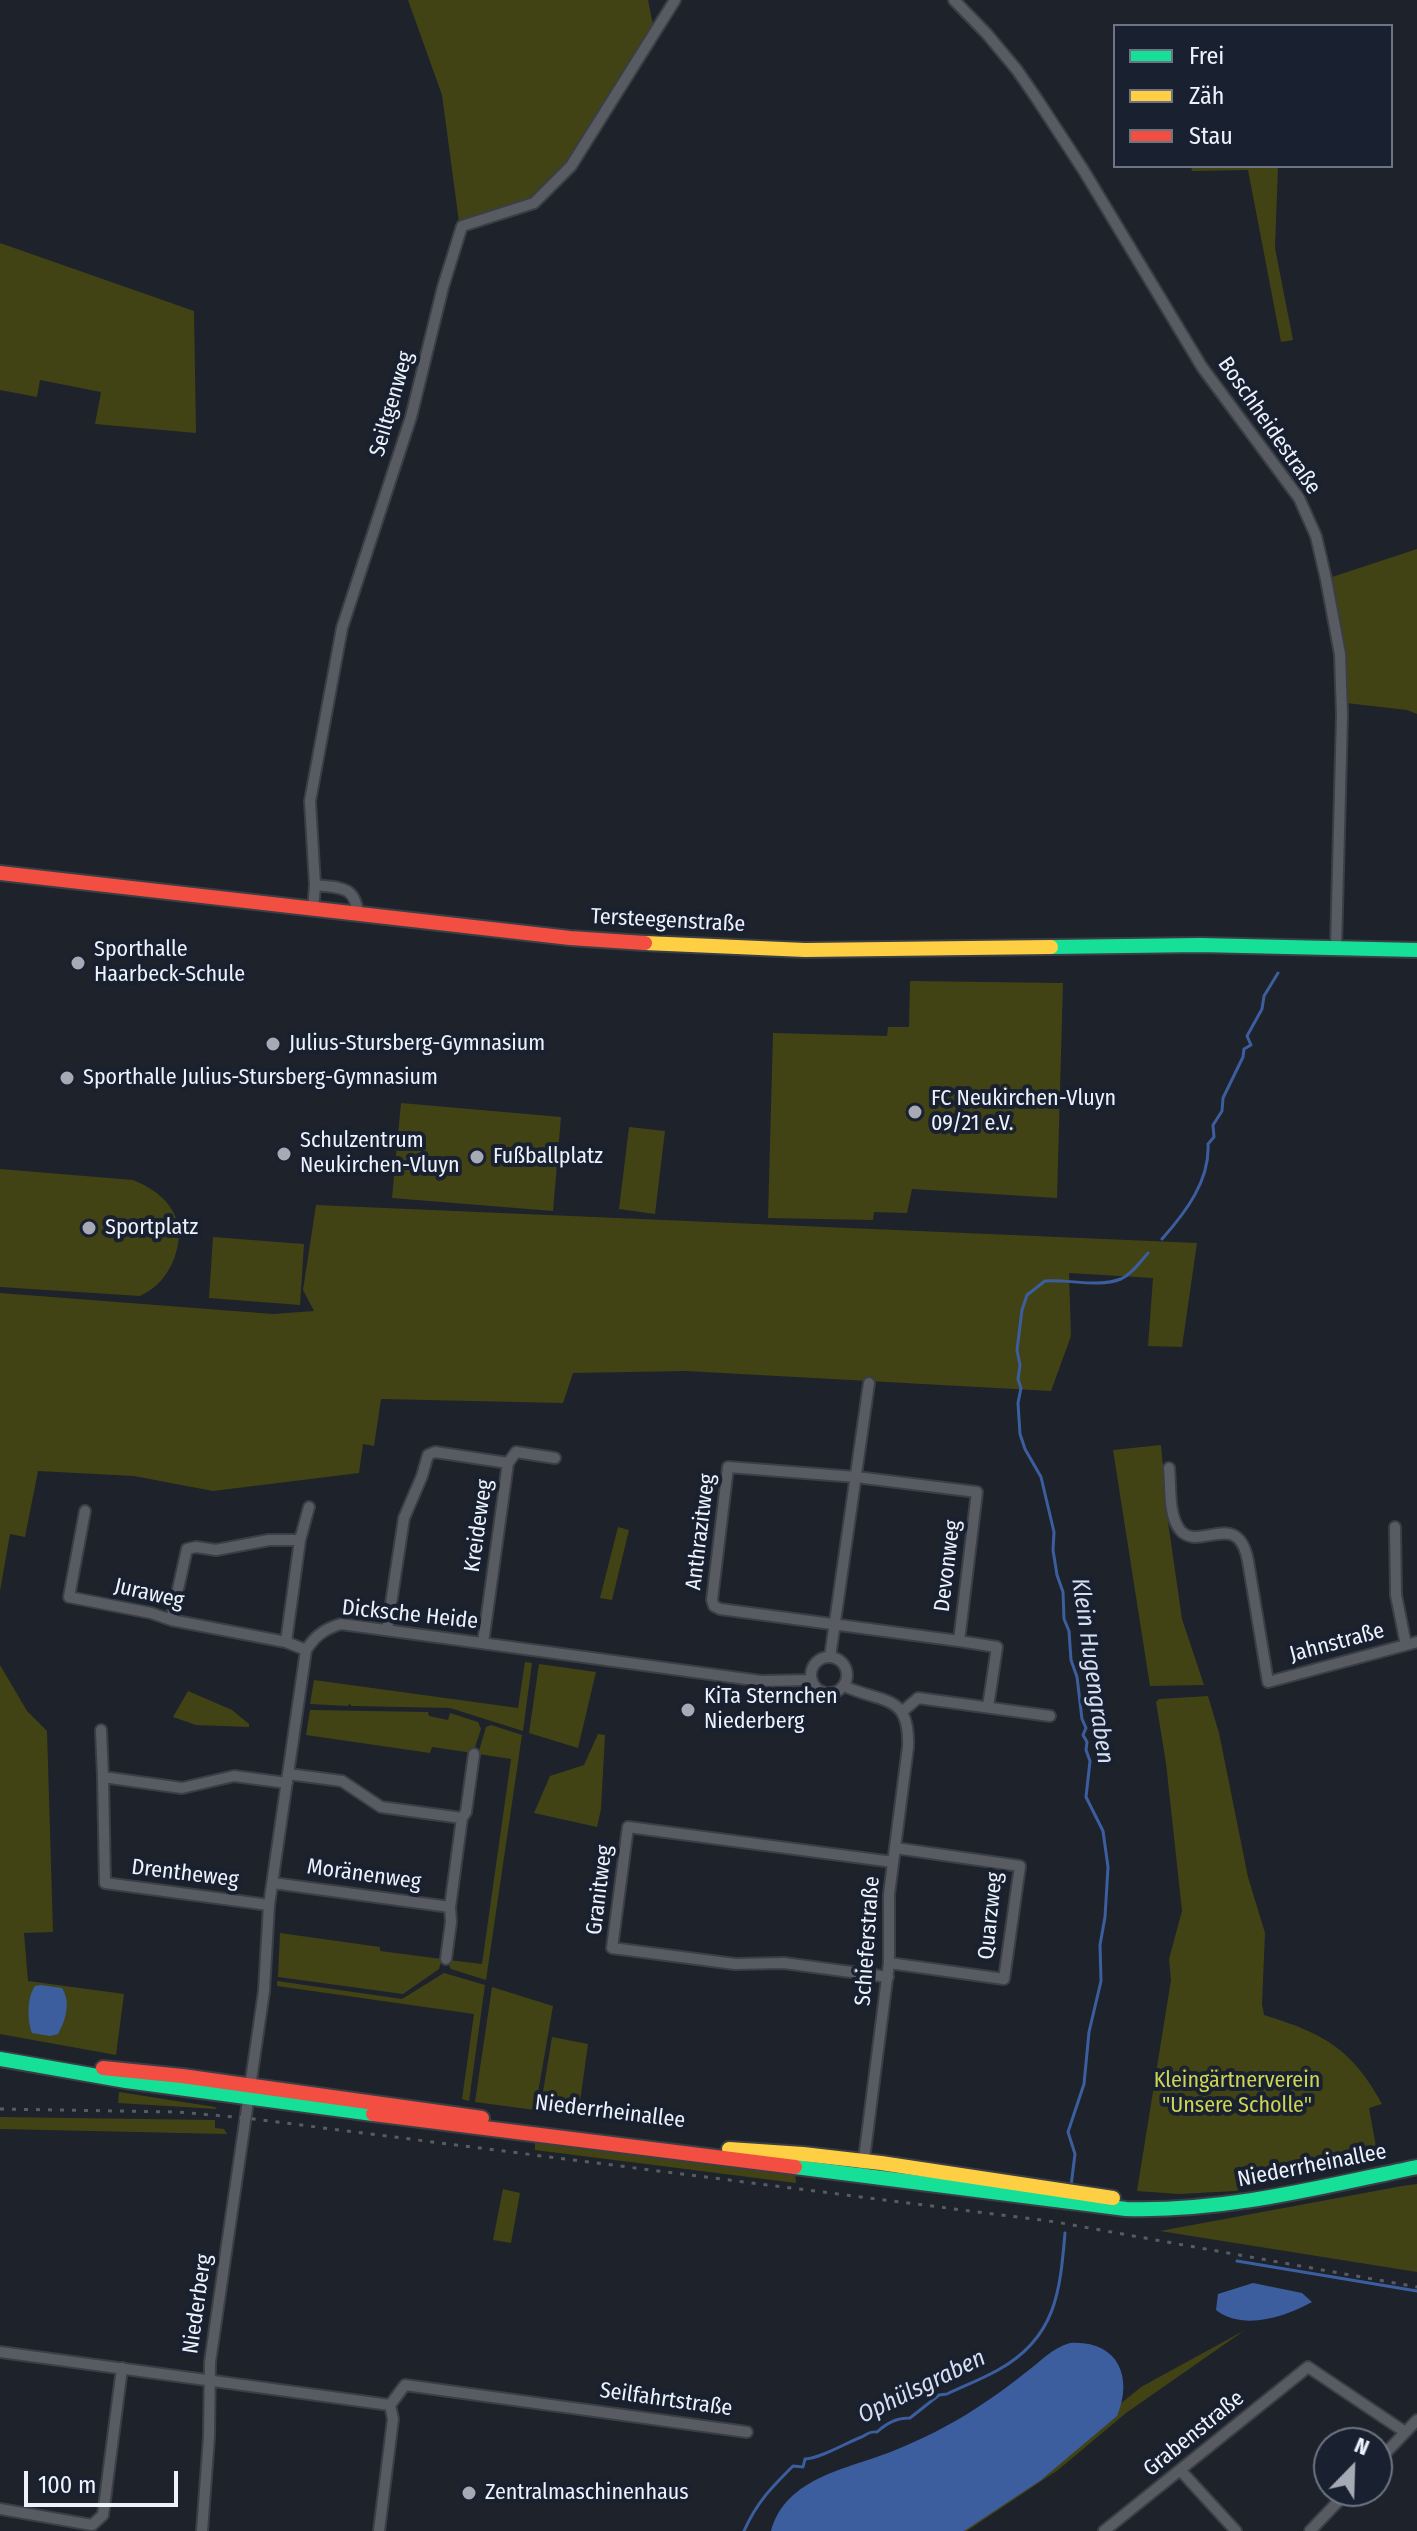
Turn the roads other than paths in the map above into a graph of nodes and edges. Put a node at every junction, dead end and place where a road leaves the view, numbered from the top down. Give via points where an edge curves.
1 (675, 0) edge
2 (954, 0) edge
3 (0, 873) edge
4 (315, 885) junction
5 (313, 910) junction
6 (358, 914) junction
7 (1336, 947) junction
8 (1417, 950) edge
9 (869, 1383) dead end
10 (555, 1458) dead end
11 (508, 1463) junction
12 (1169, 1468) dead end
13 (856, 1477) junction
14 (309, 1507) dead end
15 (85, 1511) dead end
16 (1395, 1527) dead end
17 (300, 1540) junction
18 (171, 1620) junction
19 (835, 1625) junction
20 (387, 1630) junction
21 (959, 1641) junction
22 (286, 1642) junction
23 (483, 1643) junction
24 (1412, 1644) edge
25 (306, 1650) junction
26 (830, 1657) junction
27 (812, 1680) junction
28 (844, 1686) junction
29 (988, 1707) junction
30 (903, 1711) junction
31 (1050, 1716) dead end
32 (101, 1730) dead end
33 (474, 1754) dead end
34 (103, 1777) junction
35 (288, 1778) junction
36 (462, 1818) junction
37 (895, 1848) junction
38 (893, 1862) junction
39 (273, 1883) junction
40 (269, 1905) junction
41 (450, 1907) junction
42 (446, 1959) dead end
43 (889, 1963) junction
44 (888, 1977) junction
45 (0, 2049) edge
46 (0, 2059) edge
47 (250, 2092) junction
48 (1417, 2167) edge
49 (863, 2169) junction
50 (0, 2352) edge
51 (122, 2368) junction
52 (209, 2379) junction
53 (390, 2405) junction
54 (1417, 2420) edge
55 (747, 2432) dead end
56 (1405, 2432) junction
57 (1393, 2445) edge
58 (1181, 2471) junction
59 (1333, 2507) edge
60 (0, 2509) edge
61 (202, 2531) edge
62 (379, 2531) edge
63 (1104, 2531) edge
64 (1236, 2531) edge
65 (1310, 2531) edge

1 - 4 street, Seiltgenweg via 571,166 534,203 462,226 411,417 342,628 310,801
2 - 7 street, Boschheidestraße via 1037,99 1202,367 1299,498 1316,536 1341,683
3 - 5 main road, Tersteegenstraße
4 - 5 street, Seiltgenweg
4 - 6 street via 348,891 356,899
5 - 6 main road, Tersteegenstraße
6 - 7 main road, Tersteegenstraße via 570,938 805,950
7 - 8 main road, Tersteegenstraße
9 - 13 street
10 - 11 street, Kreideweg via 516,1452
11 - 20 street, Kreideweg via 428,1455 404,1518
11 - 23 street, Kreideweg
12 - 24 street, Jahnstraße via 1173,1509 1182,1532 1197,1537 1228,1533 1242,1543 1268,1682
13 - 19 street
13 - 19 street, Anthrazitweg via 728,1467 714,1606
13 - 21 street, Devonweg via 977,1492
14 - 17 street
15 - 18 street, Juraweg via 69,1597
16 - 24 street via 1396,1595
17 - 18 street via 187,1549
17 - 22 street
18 - 22 street, Juraweg
19 - 21 street, Devonweg
19 - 26 street
20 - 23 street, Dicksche Heide
20 - 25 street, Dicksche Heide via 341,1624 322,1632
21 - 29 street via 997,1647
22 - 25 street, Juraweg
23 - 27 street, Dicksche Heide via 761,1681
25 - 35 street
26 - 27 street via 815,1664
26 - 28 street via 845,1668
27 - 28 street, Dicksche Heide via 818,1690 829,1693
28 - 30 street
29 - 30 street via 918,1698
29 - 31 street
30 - 37 street, Schieferstraße via 908,1747
32 - 34 street, Drentheweg
33 - 36 street, Moränenweg
34 - 35 street via 182,1788 234,1776
34 - 40 street, Drentheweg via 105,1883
35 - 36 street via 342,1781 381,1807
35 - 39 street
36 - 41 street, Moränenweg
37 - 38 street, Schieferstraße
37 - 43 street, Quarzweg via 1020,1866 1004,1979
38 - 43 street, Schieferstraße
38 - 44 street, Granitweg via 628,1827 612,1948
39 - 40 street
39 - 41 street, Moränenweg
40 - 47 street
41 - 42 street, Moränenweg
43 - 44 street, Schieferstraße
44 - 49 street, Schieferstraße
45 - 47 main road, Niederrheinallee
46 - 47 main road, Niederrheinallee via 126,2081
47 - 49 main road, Niederrheinallee via 802,2154
47 - 52 street, Niederberg
48 - 49 main road, Niederrheinallee via 1216,2206 1139,2201 982,2177
50 - 51 street
51 - 52 street
51 - 60 street via 103,2515 92,2525
52 - 53 street
52 - 61 street, Niederberg
53 - 55 street, Seilfahrtstraße via 405,2385
53 - 62 street via 393,2419
54 - 56 street
56 - 57 street
56 - 58 street, Grabenstraße via 1308,2367
58 - 63 street, Grabenstraße
58 - 64 street
59 - 65 street

